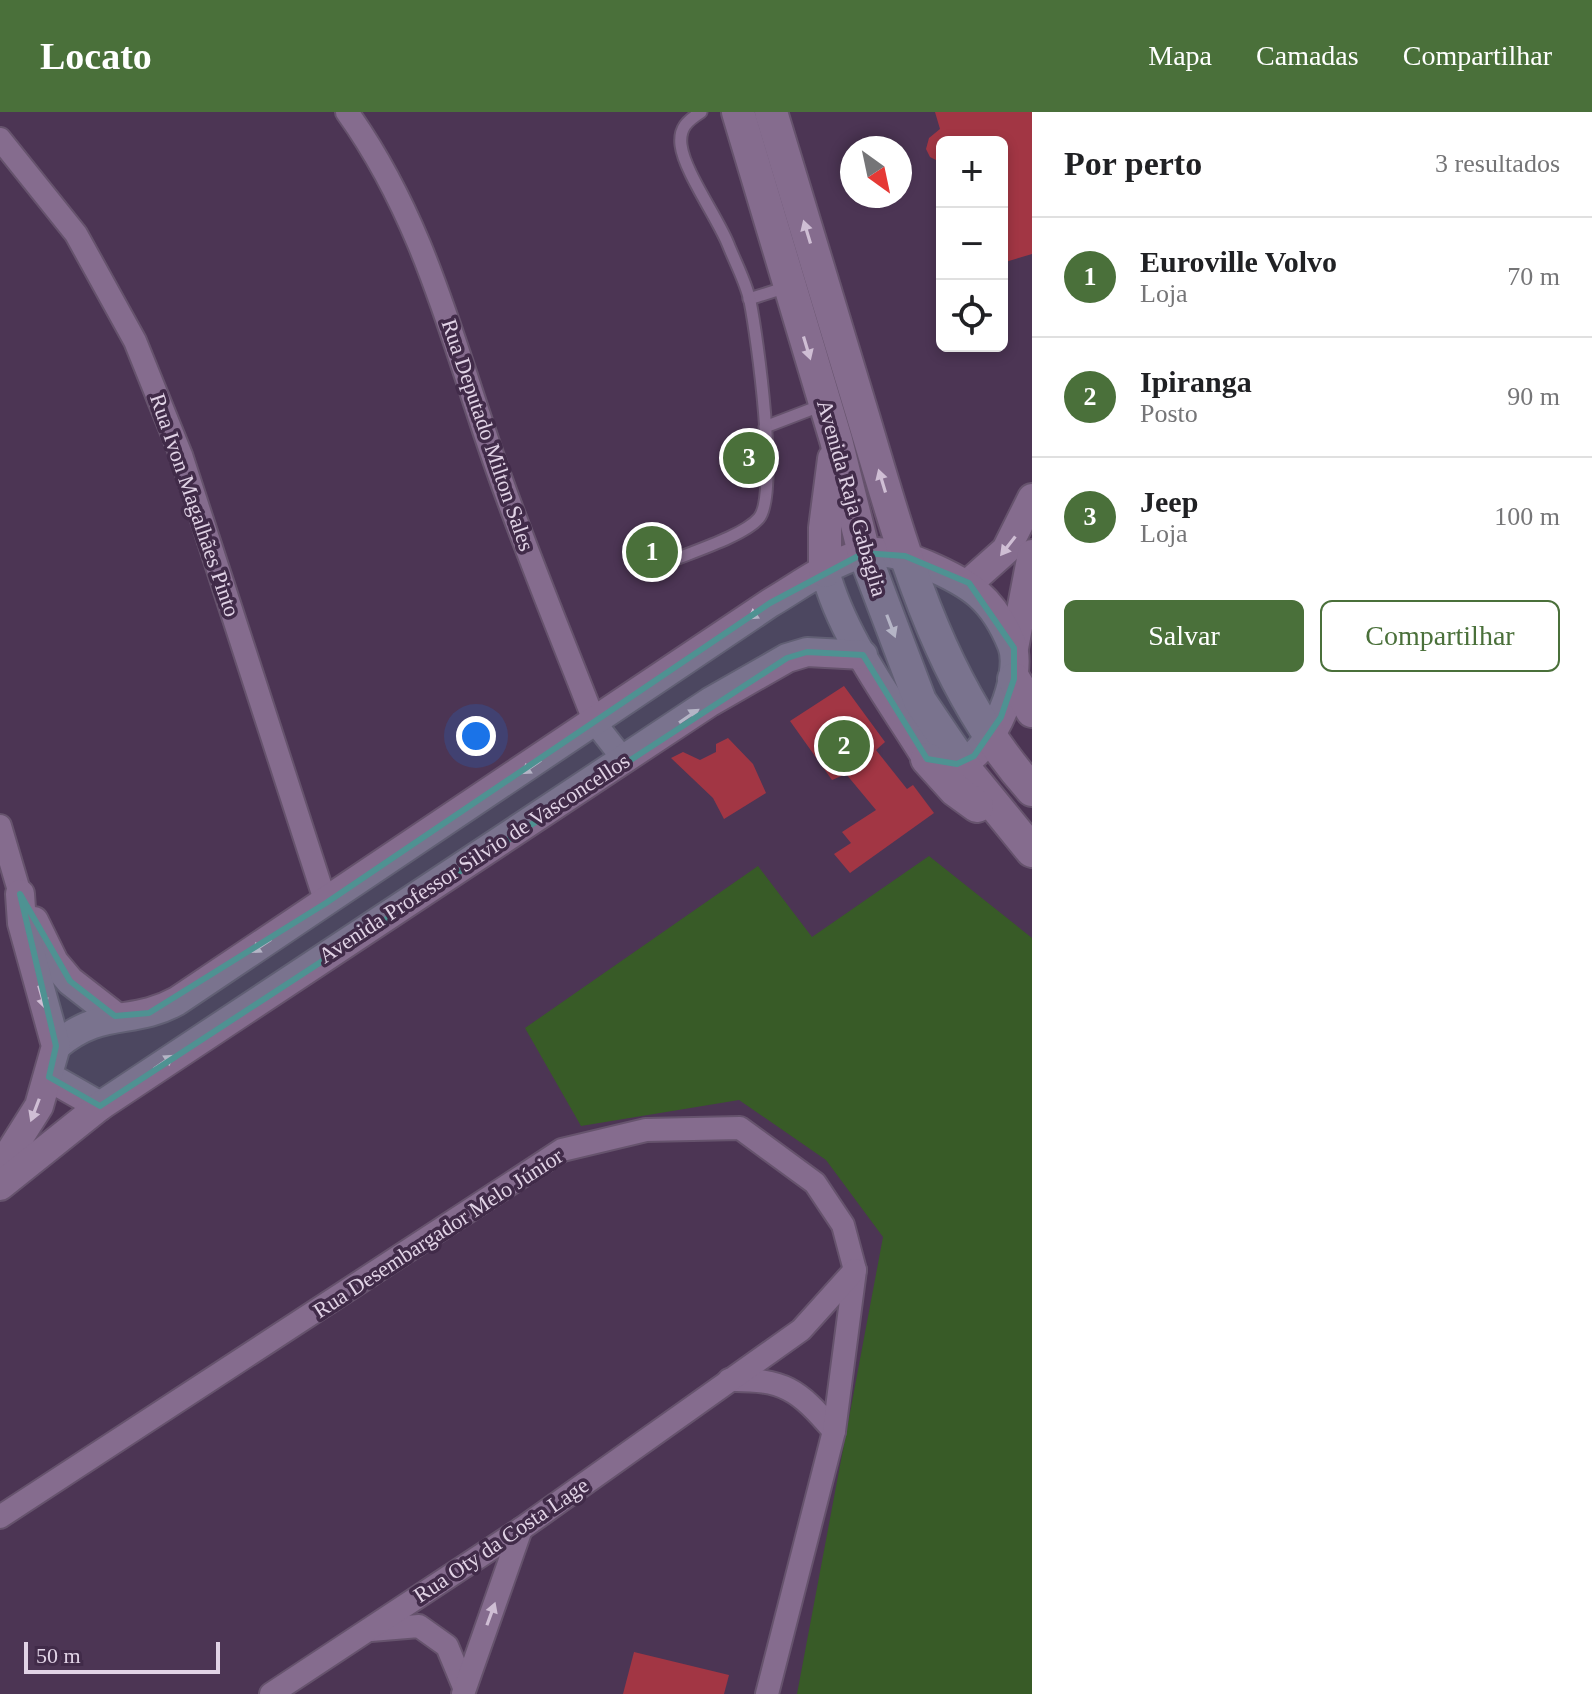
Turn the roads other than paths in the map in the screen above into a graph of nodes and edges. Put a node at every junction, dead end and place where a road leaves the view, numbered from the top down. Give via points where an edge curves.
1 (347, 112) edge
2 (701, 112) edge
3 (738, 112) edge
4 (771, 112) edge
5 (0, 139) edge
6 (788, 286) junction
7 (749, 299) junction
8 (825, 404) junction
9 (765, 427) junction
10 (836, 440) junction
11 (1032, 498) edge
12 (864, 553) junction
13 (1032, 554) edge
14 (905, 556) junction
15 (661, 565) dead end
16 (825, 571) junction
17 (969, 583) junction
18 (863, 655) junction
19 (1020, 672) edge
20 (1032, 711) edge
21 (595, 723) junction
22 (989, 735) junction
23 (927, 759) junction
24 (624, 760) junction
25 (962, 763) junction
26 (1032, 790) edge
27 (0, 826) edge
28 (1026, 845) edge
29 (20, 894) junction
30 (326, 903) junction
31 (115, 1016) junction
32 (56, 1046) junction
33 (49, 1077) junction
34 (100, 1106) junction
35 (0, 1168) edge
36 (0, 1186) edge
37 (855, 1270) junction
38 (728, 1380) junction
39 (834, 1431) junction
40 (0, 1517) edge
41 (521, 1529) junction
42 (367, 1630) junction
43 (463, 1691) edge
44 (271, 1694) edge
45 (767, 1694) edge

1 - 21 street, Rua Deputado Milton Sales via 422,244 494,460
2 - 7 lane via 680,133 681,150
3 - 6 main road, Avenida Raja Gabaglia
14 -> 4 main road, Avenida Raja Gabaglia
5 - 30 street, Rua Ivon Magalhães Pinto via 76,234 135,341 181,455
6 - 7 lane
6 -> 8 main road, Avenida Raja Gabaglia
7 - 9 lane
8 - 9 lane
8 - 10 main road, Avenida Raja Gabaglia
9 - 15 lane via 768,500 759,518
10 - 12 main road, Avenida Raja Gabaglia
10 - 16 main road
11 -> 17 street via 1006,550
12 - 14 street
12 - 16 street, Avenida Professor Silvio de Vasconcellos
12 -> 25 main road, Avenida Raja Gabaglia via 920,701
13 - 19 street
14 - 17 street
14 - 22 main road, Avenida Raja Gabaglia via 950,669
16 - 18 street via 832,597
16 -> 21 street, Avenida Professor Silvio de Vasconcellos
17 - 19 street via 992,609
18 - 23 street
24 -> 18 street, Avenida Professor Silvio de Vasconcellos via 787,658 807,652
19 - 20 main road
19 - 22 street
21 - 24 street, Rua Deputado Milton Sales
21 -> 30 street, Avenida Professor Silvio de Vasconcellos
22 - 25 street
22 - 26 main road, Avenida Raja Gabaglia
23 - 25 street
23 - 28 main road via 955,790
34 -> 24 street, Avenida Professor Silvio de Vasconcellos
25 - 28 main road, Avenida Raja Gabaglia
27 - 29 street
29 - 31 street via 54,962
29 -> 32 street via 22,923
30 -> 31 street, Avenida Professor Silvio de Vasconcellos via 165,1008
31 - 32 street, Avenida Professor Silvio de Vasconcellos via 84,1025
32 - 33 street
33 - 34 street
33 -> 35 street via 27,1129
34 - 36 street, Avenida Professor Silvio de Vasconcellos
37 - 38 street, Rua Oty da Costa Lage via 801,1330
37 - 39 street, Rua Desembargador Melo Júnior
37 - 40 street, Rua Desembargador Melo Júnior via 843,1225 815,1183 740,1128 646,1130 562,1150
38 - 39 street via 788,1386
38 - 41 street, Rua Oty da Costa Lage
39 - 45 street, Rua Desembargador Melo Júnior
41 - 42 street, Rua Oty da Costa Lage
43 -> 41 street
42 - 43 street via 419,1626 447,1646
42 - 44 street, Rua Oty da Costa Lage

